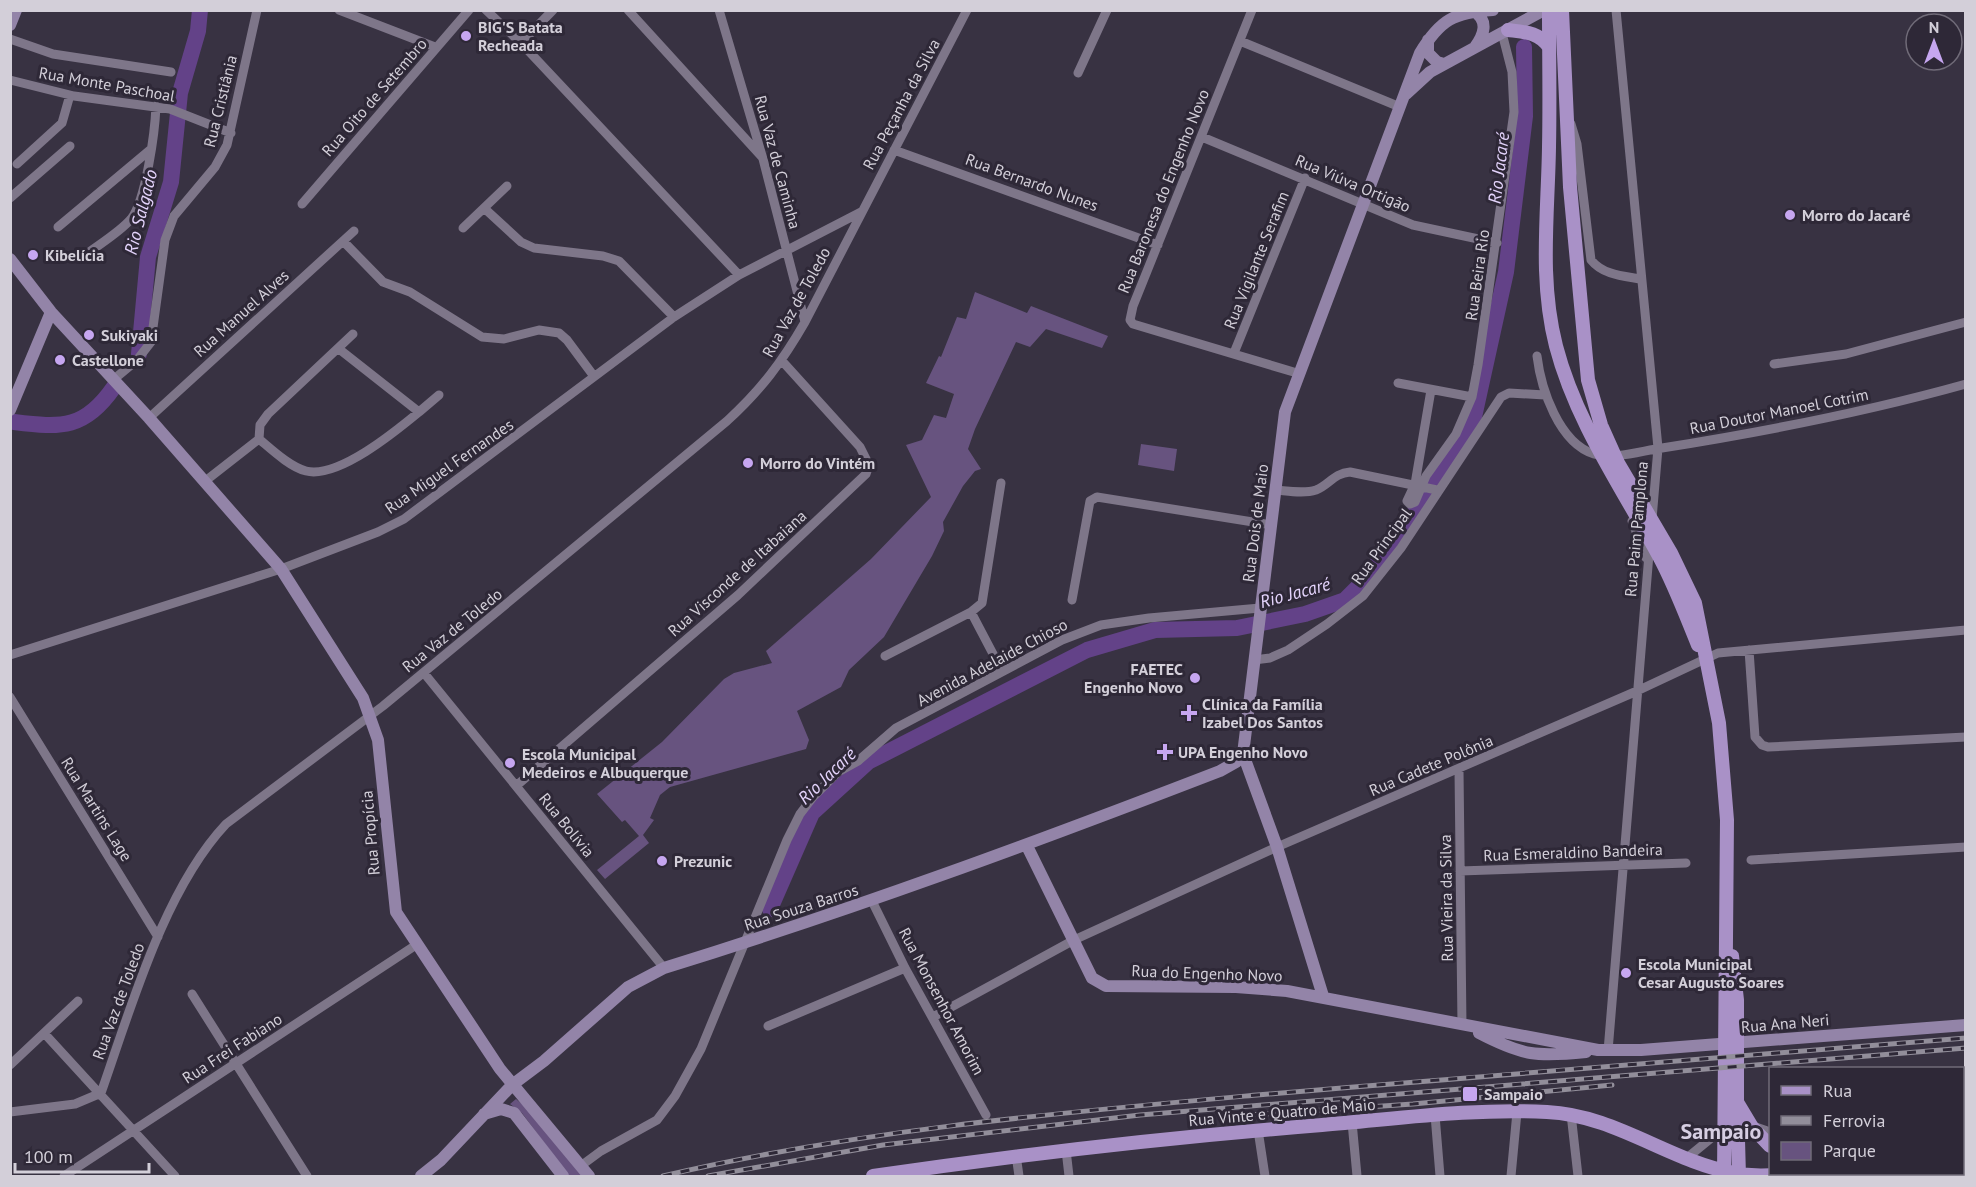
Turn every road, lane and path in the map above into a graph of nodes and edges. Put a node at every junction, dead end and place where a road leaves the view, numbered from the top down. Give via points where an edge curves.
1 (16, 10) edge
2 (257, 10) edge
3 (470, 10) edge
4 (486, 10) edge
5 (554, 10) edge
6 (628, 10) edge
7 (719, 10) edge
8 (967, 10) edge
9 (1107, 10) edge
10 (1252, 10) edge
11 (1493, 10) edge
12 (1546, 10) edge
13 (1562, 10) edge
14 (1574, 10) edge
15 (1616, 10) edge
16 (340, 11) edge
17 (1473, 11) edge
18 (10, 25) edge
19 (1505, 32) junction
20 (1428, 38) junction
21 (10, 39) edge
22 (1240, 41) junction
23 (521, 43) junction
24 (1556, 46) junction
25 (435, 47) junction
26 (1475, 47) junction
27 (1444, 64) junction
28 (171, 72) dead end
29 (1078, 73) dead end
30 (10, 80) edge
31 (70, 95) junction
32 (1401, 102) junction
33 (156, 106) junction
34 (1565, 107) junction
35 (231, 133) junction
36 (1202, 137) junction
37 (70, 146) dead end
38 (151, 150) junction
39 (894, 150) junction
40 (763, 159) junction
41 (17, 164) dead end
42 (1305, 178) junction
43 (507, 186) dead end
44 (10, 198) edge
45 (1363, 203) junction
46 (302, 204) dead end
47 (484, 208) junction
48 (861, 212) junction
49 (58, 227) dead end
50 (463, 228) dead end
51 (354, 231) dead end
52 (343, 241) junction
53 (1497, 243) junction
54 (1158, 245) junction
55 (786, 250) junction
56 (10, 259) edge
57 (80, 259) dead end
58 (739, 275) junction
59 (1641, 279) junction
60 (51, 312) junction
61 (674, 317) junction
62 (805, 322) junction
63 (1965, 322) edge
64 (353, 334) dead end
65 (339, 349) junction
66 (1234, 353) junction
67 (1537, 356) dead end
68 (783, 362) junction
69 (1774, 364) dead end
70 (1298, 373) junction
71 (593, 375) junction
72 (113, 380) junction
73 (1398, 383) dead end
74 (1965, 384) edge
75 (1431, 390) junction
76 (439, 395) dead end
77 (1545, 395) junction
78 (1472, 397) junction
79 (10, 410) edge
80 (419, 412) junction
81 (149, 418) junction
82 (259, 439) junction
83 (1658, 448) junction
84 (1596, 455) junction
85 (204, 482) junction
86 (1001, 483) dead end
87 (1420, 485) junction
88 (1276, 490) junction
89 (1436, 490) junction
90 (1410, 504) dead end
91 (1272, 525) junction
92 (1648, 565) junction
93 (281, 569) junction
94 (1072, 600) dead end
95 (971, 612) junction
96 (1260, 613) junction
97 (1965, 630) edge
98 (1749, 650) junction
99 (10, 655) edge
100 (885, 656) dead end
101 (1254, 660) junction
102 (1706, 664) junction
103 (1002, 671) junction
104 (424, 673) junction
105 (1638, 691) junction
106 (10, 697) edge
107 (1965, 737) edge
108 (1243, 754) junction
109 (1459, 770) junction
110 (516, 786) junction
111 (1026, 846) junction
112 (1278, 847) junction
113 (1965, 847) edge
114 (1751, 861) dead end
115 (1686, 863) dead end
116 (1625, 865) junction
117 (1460, 871) junction
118 (872, 901) junction
119 (158, 937) junction
120 (1074, 940) junction
121 (744, 944) junction
122 (417, 945) junction
123 (664, 968) junction
124 (905, 968) junction
125 (192, 994) dead end
126 (1323, 996) junction
127 (1730, 1000) junction
128 (78, 1002) dead end
129 (933, 1017) junction
130 (1965, 1024) edge
131 (768, 1026) dead end
132 (1465, 1026) junction
133 (44, 1033) junction
134 (1603, 1051) junction
135 (236, 1064) junction
136 (10, 1065) edge
137 (508, 1080) junction
138 (100, 1093) junction
139 (1737, 1102) junction
140 (10, 1112) edge
141 (1517, 1112) junction
142 (483, 1114) junction
143 (1571, 1114) junction
144 (986, 1115) dead end
145 (1435, 1115) junction
146 (1352, 1122) junction
147 (1258, 1130) junction
148 (135, 1131) junction
149 (1769, 1132) edge
150 (1769, 1145) edge
151 (1066, 1150) junction
152 (1016, 1155) junction
153 (1688, 1157) junction
154 (582, 1165) junction
155 (1769, 1175) edge
156 (64, 1176) edge
157 (175, 1176) edge
158 (307, 1176) edge
159 (421, 1176) edge
160 (563, 1176) edge
161 (589, 1176) edge
162 (873, 1176) edge
163 (1019, 1176) edge
164 (1069, 1176) edge
165 (1265, 1176) edge
166 (1357, 1176) edge
167 (1440, 1176) edge
168 (1511, 1176) edge
169 (1578, 1176) edge
170 (1724, 1176) edge
171 (1746, 1176) edge

1 - 18 main road
2 - 35 street, Rua Cristiânia
3 - 25 street, Rua Oito de Setembro
4 - 23 street
5 - 23 street
6 - 40 street
7 - 40 street, Rua Vaz de Caminha
8 - 39 street, Rua Peçanha da Silva
9 - 29 street
10 - 22 street, Rua Baronesa do Engenho Novo
11 - 17 main road
12 - 19 main road
12 - 24 main road
13 - 24 main road
14 - 24 main road
15 - 59 street, Rua Paim Pamplona
16 - 25 street
17 - 20 main road via 1443,22
17 - 26 main road via 1484,24
19 - 24 main road via 1534,34
19 - 26 main road
19 - 53 street, Rua Beira Rio via 1514,112
20 - 27 main road via 1428,53
20 - 32 main road, Rua Dois de Maio
21 - 28 street via 52,54
22 - 32 street
22 - 36 street, Rua Baronesa do Engenho Novo
23 - 58 street
24 - 34 main road
24 - 102 main road via 1546,285 1556,348 1579,409 1659,558
25 - 46 street, Rua Oito de Setembro
26 - 27 main road
27 - 32 main road via 1422,78
30 - 31 street, Rua Monte Paschoal
31 - 33 street, Rua Monte Paschoal
31 - 41 street via 62,123
32 - 45 main road, Rua Dois de Maio
33 - 35 street, Rua Monte Paschoal
33 - 38 street
34 - 59 street via 1577,144 1591,260 1611,273
34 - 102 main road via 1585,357 1592,400 1618,463 1695,603
35 - 72 street, Rua Cristiânia via 222,157 174,216 163,250 151,342
36 - 42 street, Rua Viúva Ortigão
36 - 54 street, Rua Baronesa do Engenho Novo
37 - 44 street
38 - 49 street
38 - 57 street via 136,213
39 - 48 street, Rua Peçanha da Silva
39 - 54 street, Rua Bernardo Nunes
40 - 55 street, Rua Vaz de Caminha
42 - 45 street, Rua Viúva Ortigão
42 - 66 street, Rua Vigilante Serafim
43 - 47 street
45 - 53 street, Rua Viúva Ortigão via 1413,225
45 - 70 main road, Rua Dois de Maio
47 - 50 street
47 - 61 street via 521,242 534,248 619,261
48 - 55 street, Rua Miguel Fernandes
48 - 62 street, Rua Vaz de Toledo
51 - 52 street, Rua Manuel Alves
52 - 71 street via 383,282 410,292 482,337 504,339 539,330 559,333
52 - 81 street, Rua Manuel Alves
53 - 78 street, Rua Beira Rio
54 - 66 street, Rua Baronesa do Engenho Novo via 1133,306 1132,324
55 - 58 street, Rua Miguel Fernandes
55 - 62 street, Rua Vaz de Caminha
56 - 60 main road, Rua Propícia
58 - 61 street, Rua Miguel Fernandes
59 - 83 street, Rua Paim Pamplona
60 - 72 main road, Rua Propícia
60 - 79 main road
61 - 71 street, Rua Miguel Fernandes
62 - 68 street, Rua Vaz de Toledo
63 - 69 street via 1846,354
64 - 65 street
65 - 80 street
65 - 82 street via 262,420
66 - 70 street, Rua Baronesa do Engenho Novo
67 - 77 street
68 - 104 street, Rua Vaz de Toledo via 727,421
68 - 110 street, Rua Visconde de Itabaiana via 860,447 868,465 866,474 738,595
70 - 88 main road, Rua Dois de Maio via 1285,412
71 - 93 street, Rua Miguel Fernandes via 404,519
72 - 81 main road, Rua Propícia
73 - 75 street
74 - 83 street, Rua Doutor Manoel Cotrim via 1873,408
75 - 78 street
75 - 87 street
76 - 80 street
77 - 84 street via 1570,438 1578,447
77 - 89 street, Rua Principal via 1509,393 1501,397
78 - 87 street, Rua Beira Rio via 1456,434
80 - 82 street via 370,450 316,471 301,469
81 - 85 main road, Rua Propícia
82 - 85 street
83 - 84 street, Rua Doutor Manoel Cotrim
83 - 92 street, Rua Paim Pamplona
84 - 92 street via 1639,535
85 - 93 main road, Rua Propícia
86 - 95 street via 984,599
87 - 88 street via 1350,472 1341,473 1311,492
87 - 89 street
87 - 90 street via 1407,501
88 - 91 main road, Rua Dois de Maio
89 - 101 street, Rua Principal via 1401,548 1353,605 1281,653
91 - 94 street via 1097,497 1090,501
91 - 96 main road, Rua Dois de Maio
92 - 105 street, Rua Paim Pamplona
93 - 99 street, Rua Miguel Fernandes
93 - 122 main road, Rua Propícia via 363,698 374,726 396,912
95 - 100 street
95 - 103 street
96 - 101 main road, Rua Dois de Maio
96 - 103 street, Avenida Adelaide Chioso via 1149,618 1101,626 1062,640
97 - 98 street, Rua Cadete Polônia
98 - 105 street, Rua Cadete Polônia via 1718,653
98 - 107 street via 1755,737 1762,745
101 - 108 main road, Rua Dois de Maio
102 - 127 main road via 1719,723 1726,820
103 - 121 street, Avenida Adelaide Chioso via 896,728 838,772 800,814
104 - 110 street, Rua Bolívia
104 - 119 street, Rua Vaz de Toledo via 226,825 209,843
105 - 109 street, Rua Cadete Polônia
105 - 116 street, Rua Paim Pamplona
106 - 119 street, Rua Martins Lage
108 - 111 main road, Rua Souza Barros via 1220,771
108 - 112 main road, Rua Dois de Maio
109 - 112 street, Rua Cadete Polônia
109 - 117 street, Rua Vieira da Silva
110 - 123 street, Rua Bolívia
111 - 118 main road, Rua Souza Barros
111 - 120 main road, Rua do Engenho Novo
112 - 120 street, Rua Cadete Polônia
112 - 126 main road, Rua Dois de Maio
113 - 114 street
115 - 116 street, Rua Esmeraldino Bandeira
116 - 117 street, Rua Esmeraldino Bandeira
116 - 134 street, Rua Paim Pamplona
117 - 132 street, Rua Vieira da Silva
118 - 121 main road, Rua Souza Barros
118 - 124 street, Rua Monsenhor Amorim
119 - 138 street, Rua Vaz de Toledo
120 - 126 main road, Rua do Engenho Novo via 1092,978 1106,986 1236,987
120 - 129 street, Rua Cadete Polônia
121 - 123 main road, Rua Souza Barros
121 - 154 street, Avenida Adelaide Chioso via 690,1072 657,1120
122 - 135 street, Rua Frei Fabiano
122 - 137 main road, Rua Propícia
123 - 137 main road, Rua Souza Barros via 628,987 544,1061
124 - 129 street, Rua Monsenhor Amorim
124 - 131 street
125 - 135 street
126 - 132 main road, Rua do Engenho Novo
127 - 139 main road
127 - 170 main road
128 - 133 street
129 - 144 street, Rua Monsenhor Amorim
130 - 134 main road, Rua Ana Neri
132 - 134 main road, Rua do Engenho Novo via 1522,1053 1550,1056
133 - 136 street
133 - 138 street
135 - 148 street, Rua Frei Fabiano
135 - 158 street
137 - 142 main road, Rua Souza Barros via 501,1096
137 - 154 main road, Rua Propícia
138 - 140 street via 75,1104
138 - 148 street
139 - 150 main road via 1756,1133
139 - 171 main road
141 - 143 main road, Rua Vinte e Quatro de Maio
141 - 145 main road, Rua Vinte e Quatro de Maio
141 - 168 street
142 - 159 main road, Rua Souza Barros
142 - 160 main road via 501,1109 514,1113
143 - 153 main road, Rua Vinte e Quatro de Maio via 1592,1118
143 - 169 street
145 - 146 main road, Rua Vinte e Quatro de Maio
145 - 167 street
146 - 147 main road, Rua Vinte e Quatro de Maio
146 - 166 street
147 - 151 main road, Rua Vinte e Quatro de Maio
147 - 165 street
148 - 156 street, Rua Frei Fabiano
148 - 157 street
149 - 153 street via 1743,1122 1727,1125
151 - 152 main road, Rua Vinte e Quatro de Maio
151 - 164 street
152 - 162 main road, Rua Vinte e Quatro de Maio
152 - 163 street
153 - 171 main road, Rua Vinte e Quatro de Maio
154 - 161 main road, Rua Propícia
155 - 171 main road, Rua Vinte e Quatro de Maio

